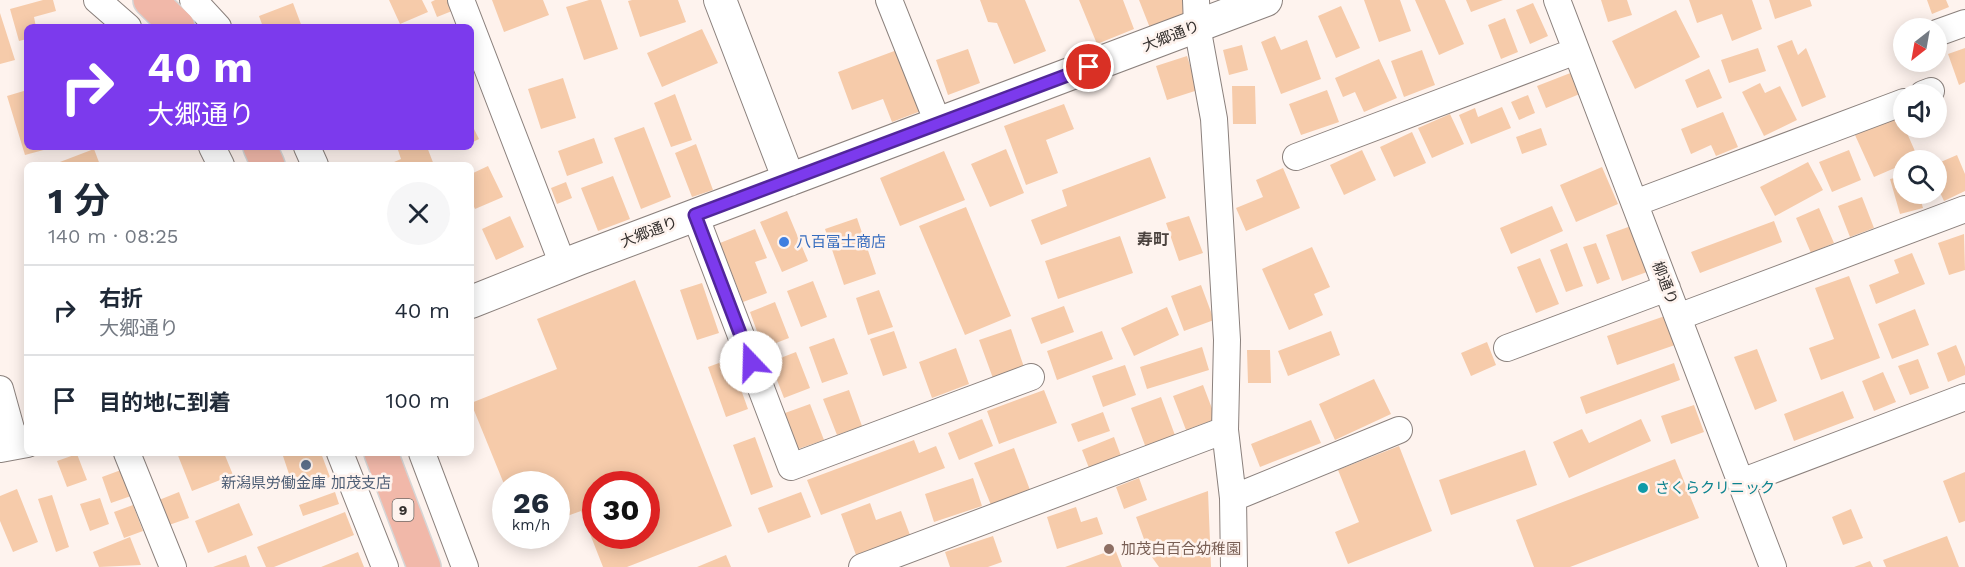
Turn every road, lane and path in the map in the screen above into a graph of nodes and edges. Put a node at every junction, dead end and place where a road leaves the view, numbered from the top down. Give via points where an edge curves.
1 (97, 0) edge
2 (150, 0) edge
3 (194, 0) edge
4 (461, 0) edge
5 (720, 0) edge
6 (890, 0) edge
7 (1266, 0) edge
8 (1557, 0) edge
9 (1197, 13) edge
10 (1965, 23) edge
11 (125, 24) edge
12 (175, 24) edge
13 (215, 24) edge
14 (470, 24) edge
15 (1947, 29) edge
16 (474, 34) edge
17 (1576, 51) junction
18 (1893, 106) edge
19 (938, 123) junction
20 (1296, 157) dead end
21 (789, 180) junction
22 (1635, 203) junction
23 (1965, 209) edge
24 (695, 215) junction
25 (563, 265) junction
26 (1667, 288) junction
27 (474, 302) edge
28 (1678, 317) junction
29 (1507, 348) dead end
30 (1031, 377) dead end
31 (0, 389) edge
32 (1965, 397) edge
33 (1225, 430) junction
34 (1399, 430) dead end
35 (14, 443) edge
36 (128, 456) edge
37 (341, 456) edge
38 (382, 456) edge
39 (423, 456) edge
40 (1741, 482) junction
41 (1233, 498) junction
42 (173, 567) edge
43 (385, 567) edge
44 (424, 567) edge
45 (465, 567) edge
46 (862, 567) edge
47 (1234, 567) edge
48 (1773, 567) edge

1 - 11 street
2 - 12 main road
3 - 13 street
4 - 14 street
5 - 21 street
6 - 19 street
7 - 9 street, 大郷通り
8 - 17 street, 柳通り
9 - 19 street, 大郷通り
9 - 33 street via 1214,119 1227,340
10 - 15 street
16 - 25 street
17 - 20 street
17 - 22 street, 柳通り
18 - 22 street
19 - 21 street, 大郷通り
21 - 24 street, 大郷通り
22 - 26 street, 柳通り
23 - 28 street
24 - 25 street, 大郷通り
24 - 30 street via 791,467
25 - 27 street, 大郷通り
26 - 28 street, 柳通り
26 - 29 street
28 - 40 street, 柳通り
31 - 35 street
32 - 40 street
33 - 41 street
33 - 46 street
34 - 41 street
36 - 42 street
37 - 43 street
38 - 44 main road, 9
39 - 45 street
40 - 48 street, 柳通り
41 - 47 street

